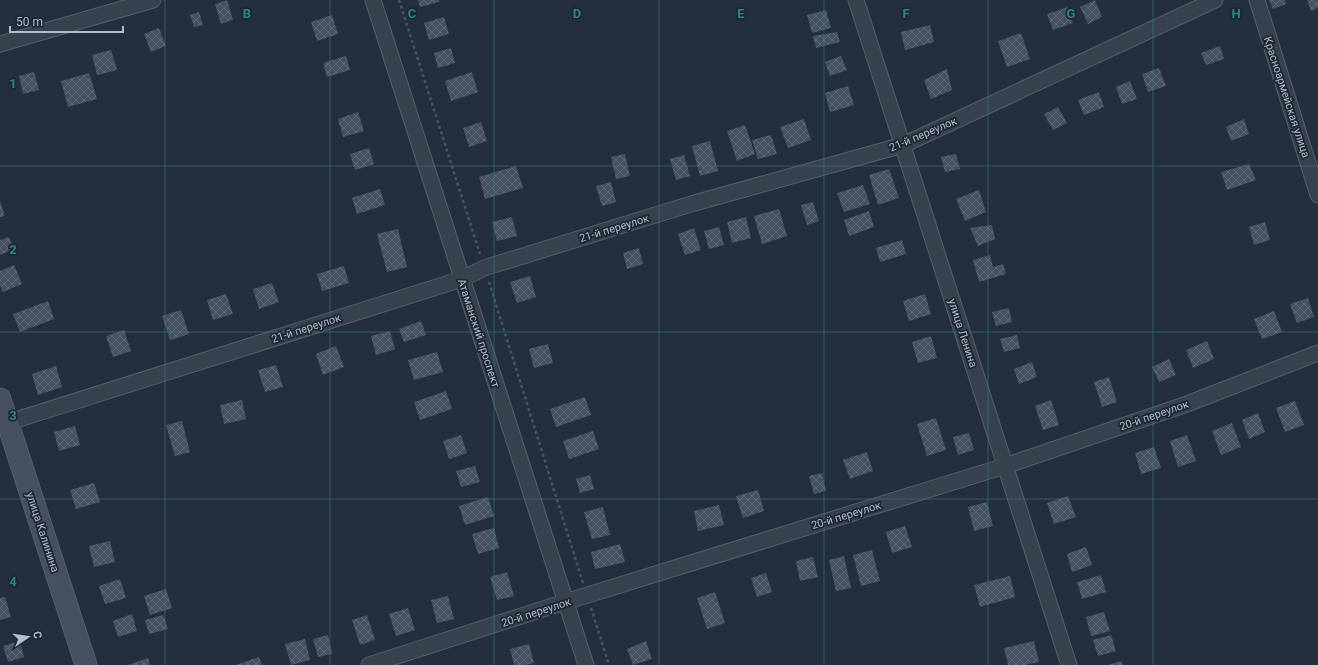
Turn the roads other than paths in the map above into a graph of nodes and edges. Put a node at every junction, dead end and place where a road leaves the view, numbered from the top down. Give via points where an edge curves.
1 (153, 0) edge
2 (373, 0) edge
3 (856, 0) edge
4 (1215, 0) edge
5 (1257, 0) edge
6 (0, 44) edge
7 (903, 145) junction
8 (1318, 195) edge
9 (462, 279) junction
10 (1318, 353) edge
11 (0, 399) edge
12 (4, 424) edge
13 (1005, 466) junction
14 (565, 602) junction
15 (86, 665) edge
16 (369, 665) edge
17 (586, 665) edge
18 (1069, 665) edge

1 - 6 street
2 - 9 street, Атаманский проспект
3 - 7 street, улица Ленина
4 - 7 street, 21-й переулок
5 - 8 street, Красноармейская улица
7 - 9 street, 21-й переулок via 691,204 484,268
7 - 13 street, улица Ленина
9 - 12 street, 21-й переулок
9 - 14 street, Атаманский проспект
10 - 13 street, 20-й переулок via 1187,404
11 - 12 main road, улица Калинина
12 - 15 main road, улица Калинина
13 - 14 street, 20-й переулок
13 - 18 street, улица Ленина
14 - 16 street, 20-й переулок
14 - 17 street, Атаманский проспект

